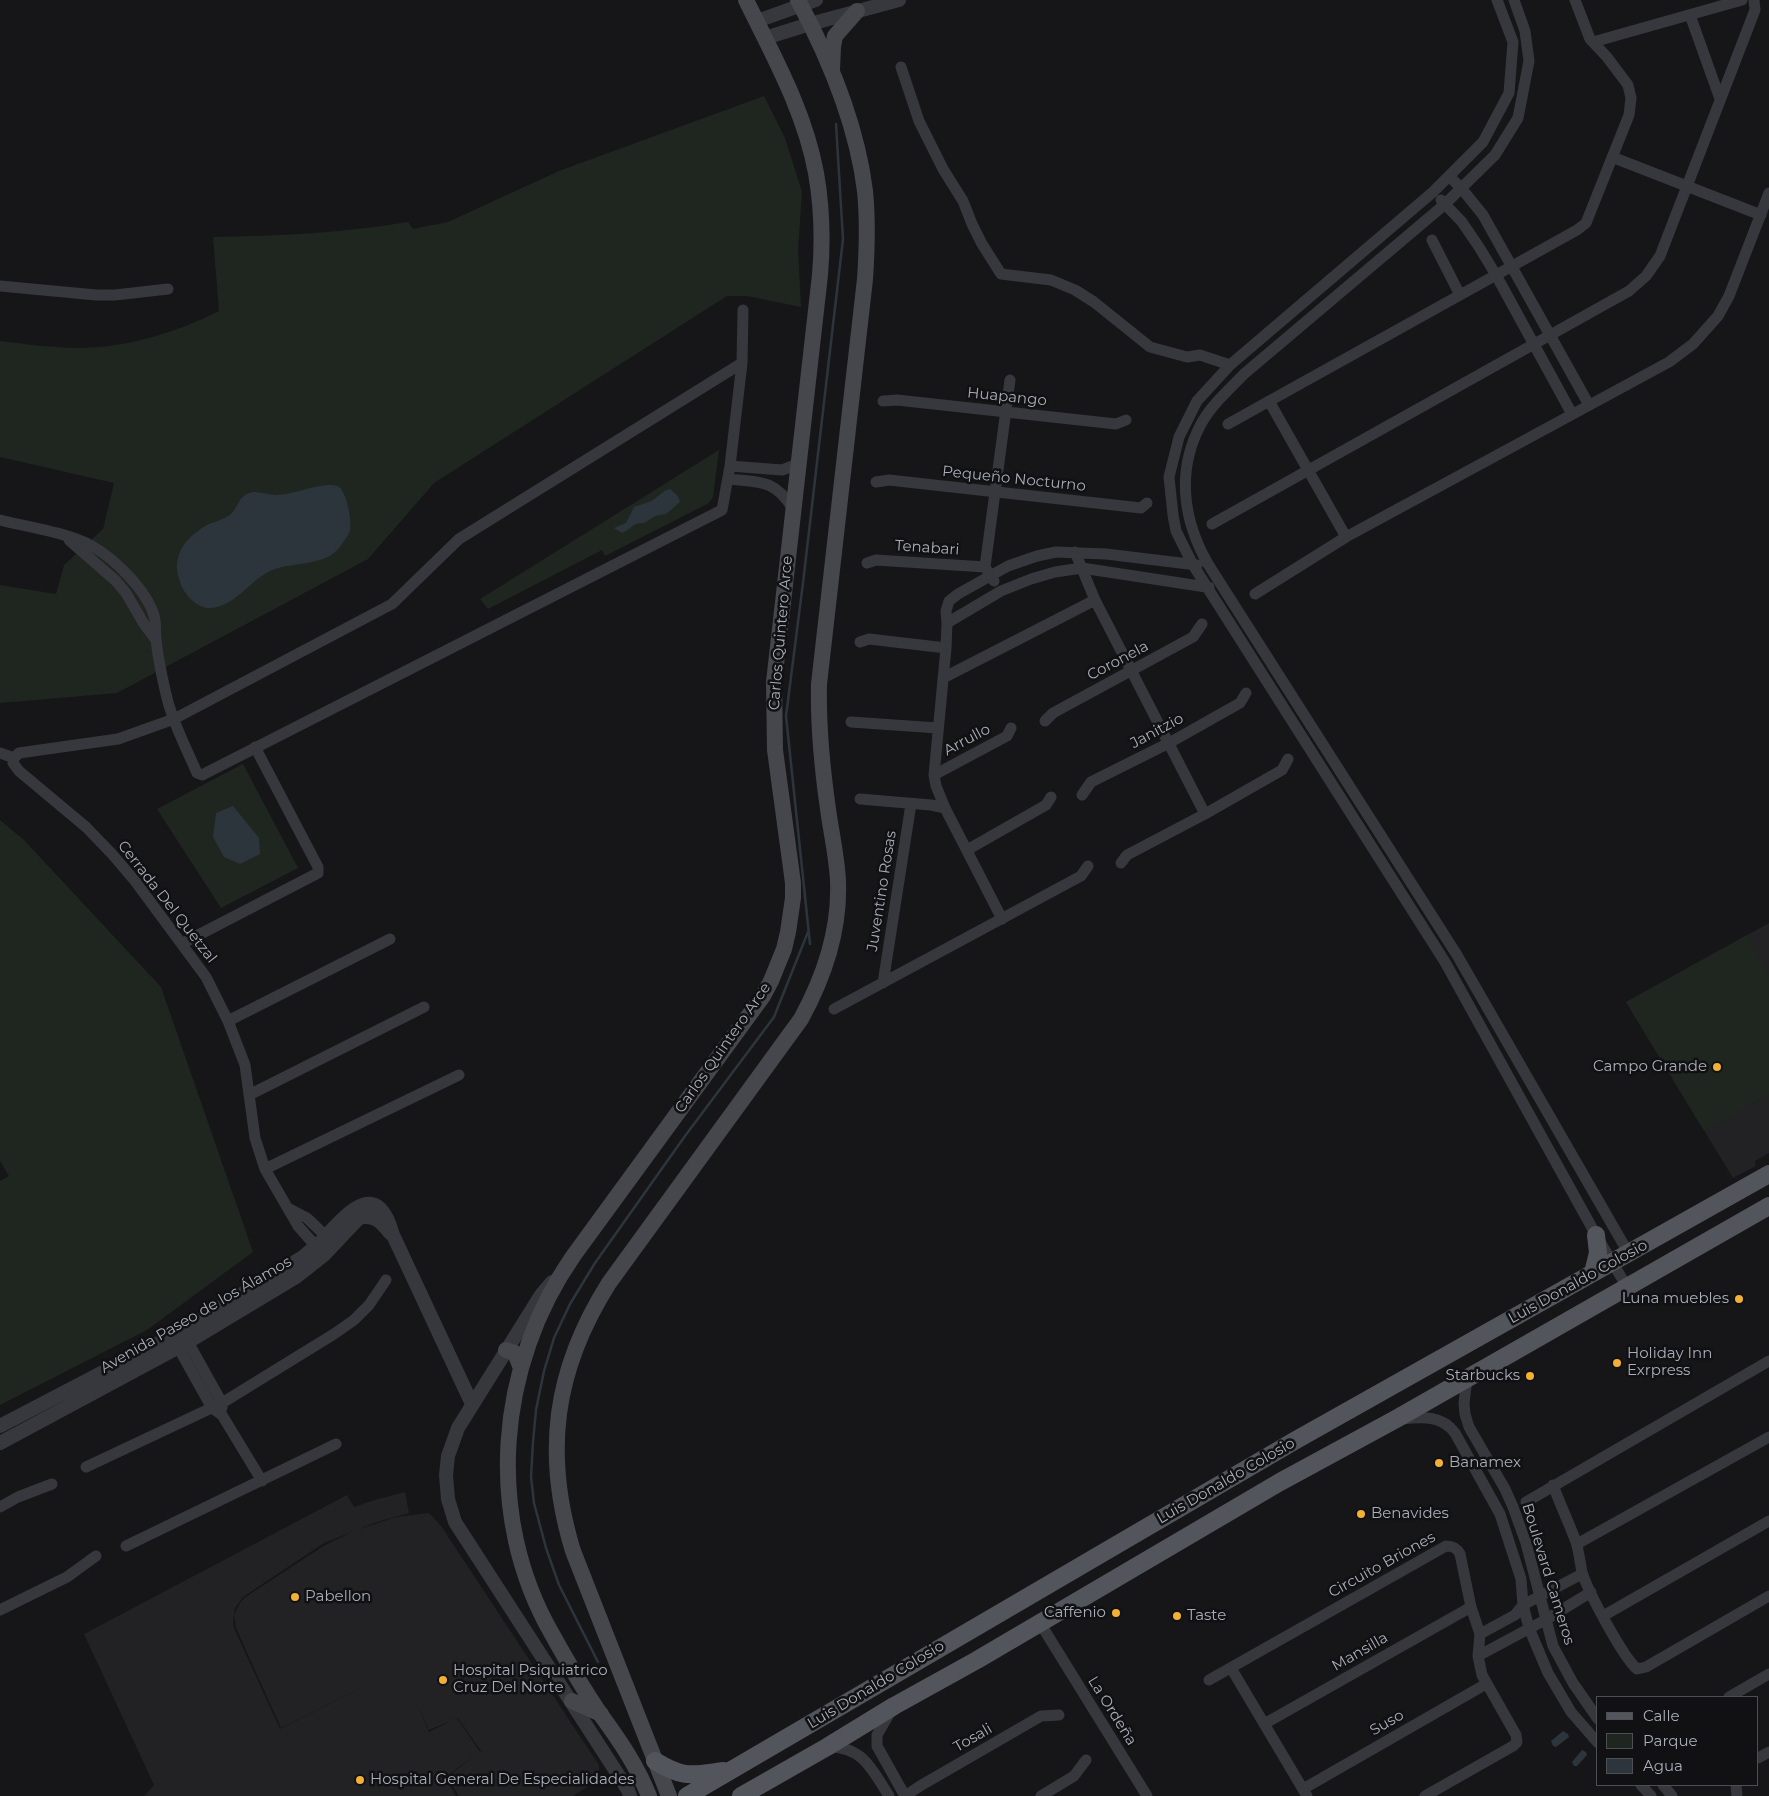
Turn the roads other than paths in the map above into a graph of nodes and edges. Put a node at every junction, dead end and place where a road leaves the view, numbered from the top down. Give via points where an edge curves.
1 (746, 0) edge
2 (899, 0) edge
3 (1497, 0) edge
4 (1514, 0) edge
5 (1575, 0) edge
6 (1742, 0) edge
7 (1754, 0) edge
8 (805, 2) edge
9 (857, 11) junction
10 (1690, 15) junction
11 (757, 21) junction
12 (810, 24) junction
13 (765, 38) junction
14 (1593, 42) junction
15 (901, 67) dead end
16 (832, 74) junction
17 (1720, 99) junction
18 (1612, 157) junction
19 (1449, 176) junction
20 (1686, 186) junction
21 (1462, 189) junction
22 (1433, 192) junction
23 (1769, 193) edge
24 (1444, 205) junction
25 (1761, 215) junction
26 (1432, 240) dead end
27 (1512, 266) junction
28 (1496, 275) junction
29 (0, 286) edge
30 (168, 289) dead end
31 (1460, 295) junction
32 (743, 310) dead end
33 (1550, 335) junction
34 (1533, 345) junction
35 (742, 363) junction
36 (1230, 365) junction
37 (1010, 380) dead end
38 (883, 401) dead end
39 (1269, 401) junction
40 (1589, 405) junction
41 (1006, 412) junction
42 (1572, 414) junction
43 (1126, 420) dead end
44 (1228, 424) dead end
45 (798, 464) junction
46 (730, 466) junction
47 (1308, 469) junction
48 (760, 470) junction
49 (728, 479) junction
50 (759, 482) junction
51 (876, 482) dead end
52 (995, 492) junction
53 (1147, 503) dead end
54 (793, 509) junction
55 (0, 520) edge
56 (1212, 524) dead end
57 (1346, 537) junction
58 (1075, 552) junction
59 (867, 563) dead end
60 (1208, 564) junction
61 (1193, 565) junction
62 (1082, 568) junction
63 (988, 572) junction
64 (1220, 584) junction
65 (1206, 588) junction
66 (1001, 591) junction
67 (1255, 594) dead end
68 (1095, 600) junction
69 (948, 623) junction
70 (1202, 624) dead end
71 (860, 642) dead end
72 (946, 648) junction
73 (1132, 671) junction
74 (943, 678) junction
75 (1246, 694) dead end
76 (174, 719) junction
77 (1046, 721) dead end
78 (851, 722) dead end
79 (938, 728) junction
80 (1011, 728) dead end
81 (1169, 743) junction
82 (254, 748) junction
83 (0, 753) edge
84 (14, 758) junction
85 (1288, 759) dead end
86 (934, 775) junction
87 (1082, 795) dead end
88 (1051, 797) dead end
89 (860, 799) dead end
90 (1360, 802) junction
91 (910, 804) junction
92 (945, 808) junction
93 (1349, 810) junction
94 (1205, 814) junction
95 (967, 850) junction
96 (1121, 863) dead end
97 (1088, 866) dead end
98 (1002, 919) junction
99 (390, 940) dead end
100 (183, 943) junction
101 (1456, 955) junction
102 (1446, 962) junction
103 (883, 983) junction
104 (424, 1007) dead end
105 (834, 1009) dead end
106 (228, 1021) junction
107 (459, 1074) dead end
108 (249, 1095) junction
109 (1541, 1102) junction
110 (1526, 1109) junction
111 (265, 1169) junction
112 (1766, 1176) edge
113 (1769, 1206) edge
114 (288, 1208) junction
115 (1744, 1220) junction
116 (1596, 1235) junction
117 (393, 1236) junction
118 (331, 1240) junction
119 (320, 1251) junction
120 (572, 1258) junction
121 (1621, 1258) junction
122 (1593, 1274) junction
123 (386, 1280) dead end
124 (1627, 1286) junction
125 (209, 1322) junction
126 (183, 1344) junction
127 (506, 1350) junction
128 (149, 1356) junction
129 (1769, 1361) edge
130 (520, 1368) junction
131 (1467, 1378) junction
132 (472, 1404) junction
133 (217, 1405) junction
134 (1396, 1419) junction
135 (0, 1426) edge
136 (1769, 1437) edge
137 (1296, 1440) junction
138 (0, 1443) edge
139 (336, 1444) dead end
140 (86, 1467) dead end
141 (262, 1481) junction
142 (1280, 1482) junction
143 (52, 1484) dead end
144 (1553, 1485) junction
145 (1526, 1502) dead end
146 (0, 1507) edge
147 (1513, 1507) junction
148 (1500, 1514) junction
149 (1769, 1520) edge
150 (1577, 1544) junction
151 (126, 1546) dead end
152 (96, 1556) dead end
153 (1582, 1574) junction
154 (1591, 1592) junction
155 (1540, 1596) junction
156 (1769, 1596) edge
157 (1523, 1605) junction
158 (1471, 1607) junction
159 (0, 1610) edge
160 (1603, 1616) junction
161 (1547, 1619) junction
162 (1040, 1622) junction
163 (1529, 1628) junction
164 (968, 1630) junction
165 (1480, 1634) junction
166 (1478, 1656) junction
167 (977, 1660) junction
168 (1232, 1668) junction
169 (1769, 1674) edge
170 (1209, 1680) dead end
171 (1486, 1684) junction
172 (1731, 1696) edge
173 (572, 1701) junction
174 (894, 1706) junction
175 (601, 1714) junction
176 (1059, 1715) dead end
177 (1596, 1716) edge
178 (1264, 1724) junction
179 (1596, 1739) edge
180 (827, 1747) junction
181 (1086, 1760) dead end
182 (655, 1761) junction
183 (732, 1770) junction
184 (1642, 1786) edge
185 (1664, 1786) edge
186 (1305, 1792) edge
187 (630, 1796) edge
188 (649, 1796) edge
189 (669, 1796) edge
190 (687, 1796) edge
191 (740, 1796) edge
192 (889, 1796) edge
193 (905, 1796) edge
194 (1041, 1796) edge
195 (1147, 1796) edge
196 (1426, 1796) edge
197 (1651, 1796) edge
198 (1672, 1796) edge

1 - 11 main road, Carlos Quintero Arce
2 - 9 street
3 - 19 street via 1513,42 1509,93 1483,142
4 - 21 street via 1526,31 1529,61 1518,118 1494,155
5 - 14 street
6 - 10 street
7 - 17 street via 1754,10
8 - 11 street
8 - 12 main road
9 - 12 street
9 - 16 main road via 835,36
10 - 14 street
10 - 17 street
11 - 13 main road, Carlos Quintero Arce
12 - 13 street
12 - 16 main road
13 - 45 main road, Carlos Quintero Arce via 807,138 822,214 820,275
14 - 18 street via 1608,56 1628,85 1631,98 1629,115
15 - 36 street via 919,121 963,201 982,244 1001,274 1050,280 1066,286 1094,302 1150,347 1187,357 1200,355
16 - 182 main road via 860,162 867,220 865,279 819,684 820,746 838,880 832,942 820,982 794,1030 596,1304 566,1375 557,1426 557,1477 565,1527
17 - 20 street
18 - 20 street
18 - 27 street via 1586,223
19 - 21 street
19 - 22 street
20 - 25 street
20 - 33 street via 1660,256 1646,276 1629,291
21 - 24 street
21 - 27 street via 1483,215
22 - 24 street
22 - 36 street
23 - 25 street
24 - 28 street via 1462,222
24 - 60 street via 1244,374 1216,402 1201,423 1186,468 1184,492 1189,524
25 - 40 street via 1729,296 1718,316 1693,344 1669,362
26 - 31 street
27 - 28 street
27 - 33 street
28 - 31 street
28 - 34 street
29 - 30 street via 96,295
31 - 39 street
32 - 35 street
33 - 34 street
33 - 40 street
34 - 42 street
34 - 47 street
35 - 46 street
35 - 76 street via 460,539 392,604
36 - 61 street via 1197,401 1179,436 1169,477 1176,531
37 - 41 street
38 - 41 street, Huapango
39 - 44 street
39 - 47 street
40 - 42 street
41 - 43 street, Huapango via 1116,424
41 - 52 street
42 - 57 street
45 - 48 street via 782,470
45 - 54 main road, Carlos Quintero Arce
46 - 48 street
46 - 49 street
47 - 56 street
47 - 57 street
48 - 50 street
49 - 50 street
49 - 82 street via 721,512
50 - 54 street via 780,490
51 - 52 street, Pequeño Nocturno via 889,480
52 - 53 street, Pequeño Nocturno via 1141,508
52 - 63 street
54 - 120 main road, Carlos Quintero Arce via 774,682 775,750 793,883 784,949 771,981 753,1010
55 - 76 street via 91,545 130,578 147,600 155,618 156,640
57 - 67 street
58 - 61 street
58 - 62 street
58 - 63 street via 1037,556
59 - 63 street, Tenabari via 876,560
60 - 61 street
60 - 64 street
61 - 65 street
62 - 65 street
62 - 66 street via 1055,572
62 - 68 street
63 - 66 street
63 - 69 street via 949,601 946,611
64 - 65 street
64 - 90 street
65 - 93 street
66 - 69 street
68 - 73 street
68 - 74 street
69 - 72 street
70 - 73 street, Coronela via 1193,637
71 - 72 street via 869,639
72 - 74 street
73 - 77 street, Coronela via 1052,713
73 - 81 street
74 - 79 street
75 - 81 street, Janitzio via 1240,703
76 - 82 street via 199,775
76 - 84 street via 118,739 19,753
78 - 79 street
79 - 86 street
80 - 86 street, Arrullo via 1007,736
81 - 87 street, Janitzio via 1091,782
81 - 94 street
82 - 100 street via 318,867 318,873
83 - 84 street
84 - 100 street, Cerrada Del Quetzal via 18,771 86,827 112,854
85 - 94 street via 1282,770
86 - 92 street
88 - 95 street via 1046,805
89 - 91 street
90 - 93 street
90 - 101 street
91 - 92 street
91 - 103 street, Juventino Rosas
92 - 95 street
93 - 102 street
94 - 96 street via 1128,855
95 - 98 street
97 - 98 street via 1081,876
98 - 103 street
99 - 106 street
100 - 106 street, Cerrada Del Quetzal via 206,977
101 - 102 street
101 - 109 street
102 - 110 street
103 - 105 street
104 - 108 street
106 - 108 street, Cerrada Del Quetzal via 245,1065
107 - 111 street
108 - 111 street, Cerrada Del Quetzal via 255,1138
109 - 110 street
109 - 121 street
110 - 116 street
111 - 114 street, Cerrada Del Quetzal
112 - 115 main road via 1765,1192
112 - 121 main road, Luis Donaldo Colosio
113 - 115 main road, Luis Donaldo Colosio
114 - 118 street, Cerrada Del Quetzal via 307,1218
114 - 119 street, Cerrada Del Quetzal via 298,1226
115 - 124 main road, Luis Donaldo Colosio
116 - 121 street
116 - 122 main road via 1598,1253
117 - 118 street, Avenida Paseo de los Álamos via 380,1221 366,1216
117 - 118 street, Avenida Paseo de los Álamos via 385,1213 370,1204 353,1210 338,1222
117 - 132 street
118 - 119 street, Avenida Paseo de los Álamos
119 - 125 street, Avenida Paseo de los Álamos via 292,1264
120 - 127 street via 541,1295
120 - 130 main road, Carlos Quintero Arce via 542,1311
121 - 122 main road, Luis Donaldo Colosio
121 - 124 street
122 - 137 main road, Luis Donaldo Colosio
123 - 133 street via 354,1320
124 - 131 main road, Luis Donaldo Colosio
125 - 126 street, Avenida Paseo de los Álamos
125 - 128 street, Avenida Paseo de los Álamos
126 - 128 street, Avenida Paseo de los Álamos
126 - 133 street
127 - 130 main road via 515,1353
127 - 132 street
128 - 135 street, Avenida Paseo de los Álamos
128 - 138 street, Avenida Paseo de los Álamos
129 - 144 street
130 - 175 main road, Carlos Quintero Arce via 509,1427 507,1482 510,1517 537,1605
131 - 134 main road, Luis Donaldo Colosio
131 - 147 street, Boulevard Cameros via 1464,1403 1469,1427
132 - 173 street via 458,1428 448,1456 446,1484 451,1514
133 - 140 street
133 - 141 street
134 - 142 main road, Luis Donaldo Colosio
134 - 148 street, Boulevard Cameros via 1427,1417 1451,1428
136 - 150 street
137 - 142 main road via 1278,1460
137 - 164 main road, Luis Donaldo Colosio
139 - 141 street
141 - 151 street
142 - 162 main road, Luis Donaldo Colosio
143 - 146 street
144 - 145 street
144 - 150 street
147 - 148 street
147 - 155 street, Boulevard Cameros
148 - 157 street, Boulevard Cameros via 1521,1579
149 - 160 street
150 - 153 street
152 - 159 street via 73,1574
153 - 154 street
153 - 155 street
154 - 160 street
154 - 161 street
155 - 157 street
155 - 161 street, Boulevard Cameros
156 - 160 street via 1646,1667 1637,1669
157 - 163 street, Boulevard Cameros
157 - 165 street via 1515,1615
158 - 165 street, Circuito Briones
158 - 168 street, Circuito Briones via 1460,1554 1452,1546 1446,1546
158 - 178 street, Mansilla
161 - 163 street
161 - 177 street, Boulevard Cameros via 1553,1646 1573,1684
162 - 167 main road, Luis Donaldo Colosio
162 - 195 street, La Ordeña
163 - 166 street
163 - 179 street, Boulevard Cameros via 1560,1696
164 - 167 main road via 979,1641
164 - 183 main road, Luis Donaldo Colosio
165 - 166 street, Circuito Briones
166 - 171 street, Circuito Briones
167 - 174 main road, Luis Donaldo Colosio
168 - 170 street
168 - 178 street
169 - 172 street
171 - 186 street, Suso
171 - 196 street, Circuito Briones via 1517,1742
173 - 175 main road
173 - 187 street
174 - 180 main road, Luis Donaldo Colosio
174 - 193 street via 877,1734 877,1746
175 - 188 main road, Carlos Quintero Arce via 629,1754
176 - 193 street, Tosali via 1041,1716
178 - 186 street
180 - 191 main road, Luis Donaldo Colosio
180 - 192 street via 855,1752 869,1766
181 - 194 street via 1074,1776
182 - 183 main road via 679,1774 693,1776
182 - 189 main road
183 - 190 main road, Luis Donaldo Colosio
184 - 197 street
185 - 198 street

